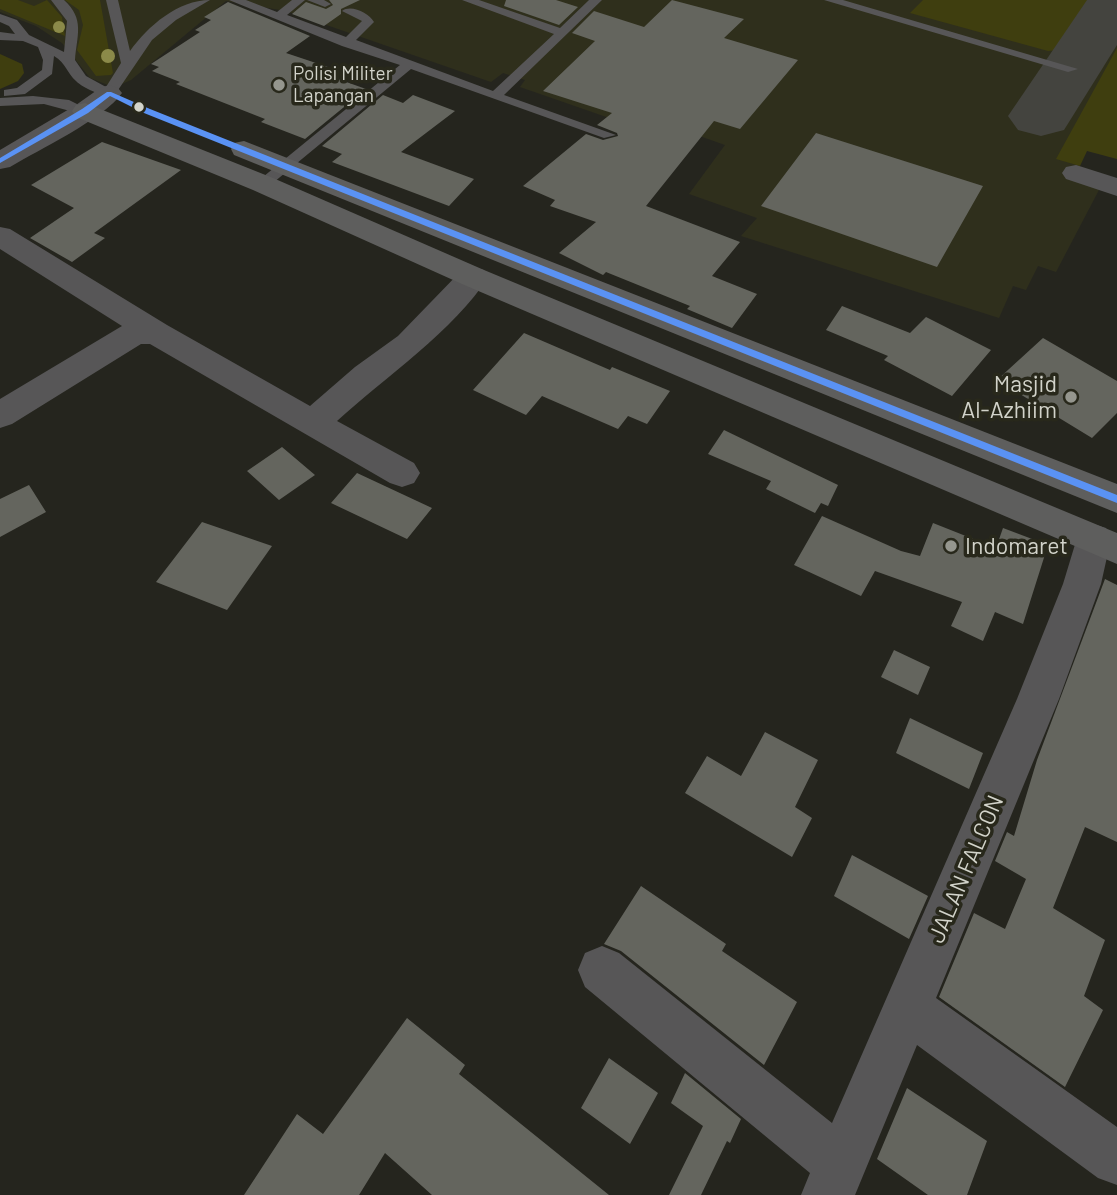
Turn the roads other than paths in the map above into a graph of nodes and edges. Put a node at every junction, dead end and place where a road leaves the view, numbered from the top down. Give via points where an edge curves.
1 (57, 0) edge
2 (112, 0) edge
3 (204, 0) edge
4 (299, 0) edge
5 (468, 0) edge
6 (597, 0) edge
7 (830, 0) edge
8 (244, 1) edge
9 (348, 11) dead end
10 (278, 17) junction
11 (0, 18) edge
12 (562, 32) junction
13 (0, 36) edge
14 (25, 38) junction
15 (346, 43) junction
16 (43, 45) junction
17 (69, 60) junction
18 (126, 61) junction
19 (407, 66) junction
20 (1072, 69) dead end
21 (0, 96) edge
22 (495, 96) junction
23 (0, 102) edge
24 (97, 102) junction
25 (609, 135) dead end
26 (0, 161) edge
27 (1076, 173) dead end
28 (275, 174) junction
29 (1117, 187) edge
30 (0, 236) edge
31 (473, 277) junction
32 (156, 333) junction
33 (0, 415) edge
34 (313, 423) junction
35 (402, 472) dead end
36 (1116, 498) edge
37 (1105, 544) edge
38 (602, 970) dead end
39 (908, 1008) junction
40 (1117, 1159) edge
41 (834, 1179) edge

1 - 17 lane via 72,14 76,29
2 - 18 lane
3 - 18 lane via 154,29
4 - 10 lane
5 - 12 lane
6 - 12 lane
7 - 20 lane
8 - 10 lane
9 - 15 lane via 368,22
10 - 15 lane
11 - 14 lane via 13,23
12 - 22 lane
13 - 14 lane
14 - 16 lane
15 - 19 lane
16 - 17 lane
16 - 21 lane via 48,71 20,91
17 - 24 lane
18 - 24 lane
19 - 22 lane
19 - 28 lane
22 - 25 lane
23 - 24 lane via 44,98
24 - 26 street
24 - 28 highway
27 - 29 street
28 - 31 highway
28 - 36 highway
30 - 32 street
31 - 34 street via 409,344
31 - 37 highway
32 - 33 street via 135,333
32 - 34 street
34 - 35 street
37 - 39 street, JALAN FALCON via 1082,584
38 - 41 street
39 - 40 street
39 - 41 street, JALAN FALCON

